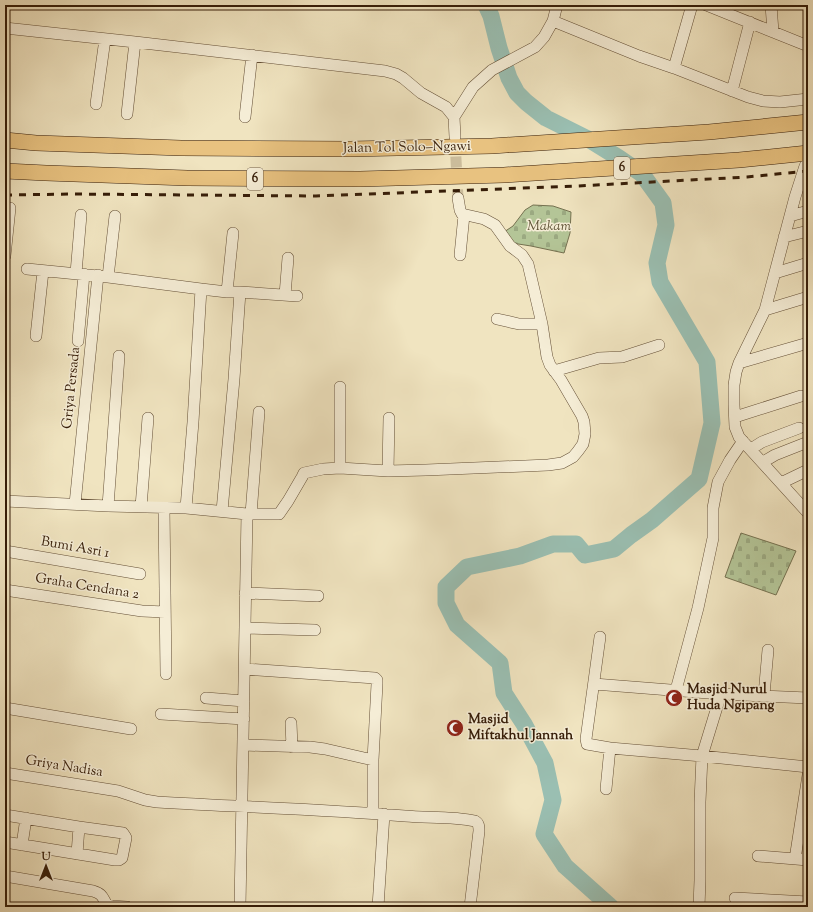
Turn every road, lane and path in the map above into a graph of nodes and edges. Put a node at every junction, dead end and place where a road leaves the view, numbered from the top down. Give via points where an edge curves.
1 (557, 5) edge
2 (692, 5) edge
3 (706, 5) edge
4 (771, 5) edge
5 (553, 21) junction
6 (750, 22) junction
7 (5, 28) edge
8 (773, 32) junction
9 (105, 38) junction
10 (135, 42) junction
11 (808, 46) edge
12 (252, 55) junction
13 (674, 68) junction
14 (732, 91) junction
15 (808, 99) edge
16 (96, 104) dead end
17 (127, 114) dead end
18 (245, 117) dead end
19 (454, 117) junction
20 (808, 122) edge
21 (455, 138) tunnel mouth
22 (5, 140) edge
23 (806, 160) edge
24 (5, 171) edge
25 (458, 198) tunnel mouth
26 (10, 208) dead end
27 (808, 211) edge
28 (464, 215) junction
29 (81, 216) dead end
30 (115, 216) dead end
31 (790, 216) junction
32 (808, 231) edge
33 (233, 233) dead end
34 (784, 237) junction
35 (460, 255) dead end
36 (5, 256) edge
37 (288, 258) dead end
38 (808, 263) edge
39 (27, 269) dead end
40 (43, 271) junction
41 (80, 273) junction
42 (775, 273) junction
43 (103, 276) junction
44 (201, 289) junction
45 (227, 292) junction
46 (240, 292) junction
47 (285, 295) junction
48 (297, 296) dead end
49 (808, 297) edge
50 (764, 310) junction
51 (497, 319) dead end
52 (542, 324) junction
53 (36, 336) dead end
54 (78, 341) dead end
55 (808, 343) edge
56 (659, 345) dead end
57 (119, 356) dead end
58 (738, 364) junction
59 (554, 371) junction
60 (340, 387) dead end
61 (801, 396) dead end
62 (259, 412) dead end
63 (734, 417) junction
64 (148, 418) dead end
65 (389, 418) dead end
66 (799, 428) dead end
67 (743, 441) junction
68 (808, 442) edge
69 (751, 449) junction
70 (763, 462) junction
71 (340, 468) junction
72 (808, 470) edge
73 (388, 471) junction
74 (781, 483) junction
75 (5, 501) edge
76 (75, 504) junction
77 (108, 506) junction
78 (142, 507) junction
79 (164, 508) junction
80 (186, 508) junction
81 (222, 511) junction
82 (808, 513) edge
83 (249, 514) junction
84 (5, 551) edge
85 (140, 574) dead end
86 (5, 590) edge
87 (245, 593) junction
88 (318, 596) dead end
89 (165, 612) junction
90 (245, 628) junction
91 (315, 630) dead end
92 (600, 637) dead end
93 (768, 650) dead end
94 (245, 669) junction
95 (166, 674) dead end
96 (594, 684) junction
97 (676, 690) junction
98 (721, 694) junction
99 (764, 695) junction
100 (206, 698) dead end
101 (808, 698) edge
102 (244, 700) junction
103 (5, 708) edge
104 (161, 714) dead end
105 (244, 719) junction
106 (291, 723) dead end
107 (131, 729) dead end
108 (243, 745) junction
109 (292, 747) junction
110 (610, 748) junction
111 (702, 756) junction
112 (373, 760) junction
113 (808, 767) edge
114 (5, 773) edge
115 (808, 775) edge
116 (606, 789) dead end
117 (242, 807) junction
118 (378, 814) junction
119 (5, 815) edge
120 (26, 818) junction
121 (79, 827) junction
122 (5, 842) edge
123 (22, 845) junction
124 (77, 854) junction
125 (758, 856) dead end
126 (795, 859) junction
127 (808, 860) edge
128 (5, 876) edge
129 (735, 898) dead end
130 (808, 902) edge
131 (127, 907) edge
132 (240, 907) edge
133 (378, 907) edge
134 (470, 907) edge
135 (699, 907) edge

1 - 5 street
2 - 13 street
3 - 6 street
4 - 8 street
5 - 13 street
5 - 19 street via 535,47 492,70 473,87
6 - 8 street
6 - 14 street
7 - 9 street
8 - 11 street
9 - 10 street
9 - 16 street
10 - 12 street
10 - 17 street
12 - 18 street
12 - 19 street via 396,74 421,93 446,107
13 - 14 street
14 - 15 street via 763,101
19 - 21 street
20 - 22 highway, Jalan Tol Solo–Ngawi / 6 via 709,132 492,146 350,149 189,148
23 - 24 highway, Jalan Tol Solo–Ngawi / 6 via 740,160 504,175 360,179 187,178
23 - 31 street
25 - 28 street via 460,210
26 - 36 street
27 - 31 street
28 - 35 street
28 - 52 street via 495,224 510,246 522,255 528,264
29 - 41 street
30 - 43 street, Griya Persada
31 - 34 street
32 - 34 street
33 - 45 street
34 - 42 street
37 - 47 street
38 - 42 street
39 - 40 street
40 - 41 street
40 - 53 street
41 - 43 street
41 - 54 street
42 - 50 street
43 - 44 street
43 - 76 street, Griya Persada
44 - 45 street
44 - 80 street
45 - 46 street
46 - 47 street
46 - 81 street
47 - 48 street
49 - 50 street
50 - 58 street
51 - 52 street via 519,324
52 - 59 street via 547,357
55 - 58 street
56 - 59 street via 622,357 599,358
57 - 77 street
58 - 63 street via 734,385
59 - 73 street via 584,422 583,444 573,457 562,464
60 - 71 street
61 - 63 street
62 - 83 street
63 - 67 street via 737,433
64 - 78 street
65 - 73 street
66 - 69 street via 762,442
67 - 69 street
67 - 97 street via 718,482 713,508 713,538
68 - 70 street
69 - 70 street
70 - 74 street
71 - 73 street
71 - 83 street via 304,473 279,514
72 - 74 street
74 - 82 street
75 - 76 street
76 - 77 street
77 - 78 street
78 - 79 street
79 - 80 street
79 - 89 street
80 - 81 street
81 - 83 street
83 - 87 street
84 - 85 street, Bumi Asri 1
86 - 89 street, Graha Cendana 2 via 142,611
87 - 88 street
87 - 90 street
89 - 95 street
90 - 91 street
90 - 94 street
92 - 96 street
93 - 99 street
94 - 102 street
94 - 112 street via 375,678 378,684
96 - 97 street
96 - 110 street via 586,742 589,745
97 - 98 street
98 - 99 street
98 - 111 street
99 - 101 street
100 - 102 street
102 - 105 street
103 - 107 street
104 - 105 street
105 - 108 street
106 - 109 street
108 - 109 street
108 - 117 street
109 - 112 street via 325,749
110 - 111 street
110 - 116 street
111 - 113 street
111 - 135 street
112 - 118 street
114 - 117 street, Griya Nadisa via 118,791 157,802
115 - 126 street
117 - 118 street, Griya Nadisa
117 - 132 street
118 - 133 street
118 - 134 street, Griya Nadisa via 477,822 478,842
119 - 120 street
120 - 121 street
120 - 123 street
121 - 124 street
121 - 124 street via 123,833 126,838 122,858 119,860
122 - 123 street
123 - 124 street
125 - 126 street
126 - 127 street
128 - 131 street via 99,893 107,905
129 - 130 street

